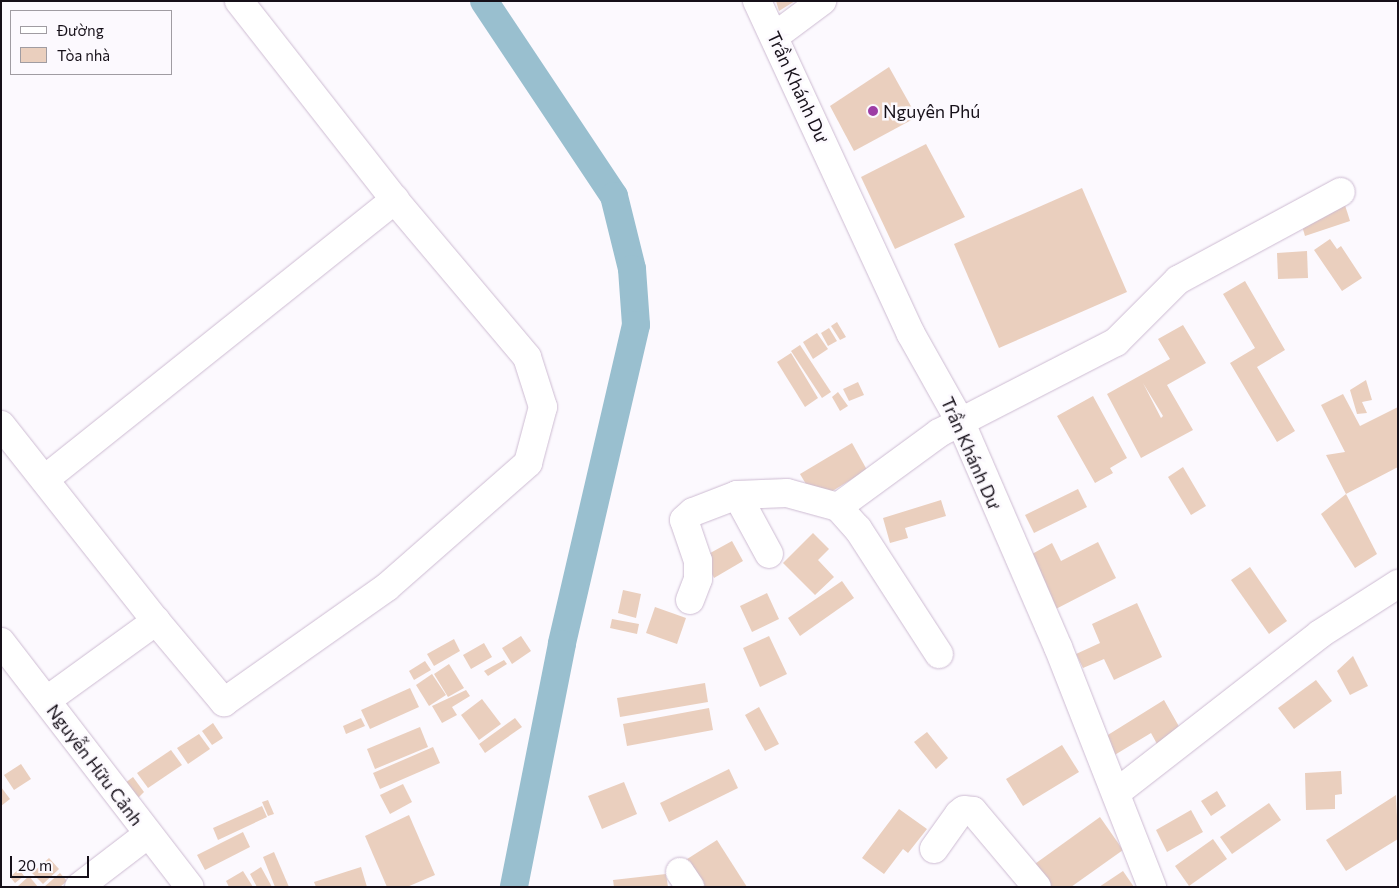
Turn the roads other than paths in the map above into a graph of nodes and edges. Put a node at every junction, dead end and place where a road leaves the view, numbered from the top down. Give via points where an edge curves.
1 (239, 1) edge
2 (757, 1) edge
3 (822, 1) edge
4 (775, 36) junction
5 (1341, 192) dead end
6 (395, 200) junction
7 (961, 423) junction
8 (1, 425) edge
9 (45, 479) junction
10 (737, 495) junction
11 (838, 507) junction
12 (769, 554) dead end
13 (1398, 584) edge
14 (690, 600) dead end
15 (156, 621) junction
16 (1, 642) edge
17 (939, 654) dead end
18 (47, 700) junction
19 (1116, 793) junction
20 (148, 834) junction
21 (934, 849) dead end
22 (79, 887) edge
23 (190, 887) edge
24 (1037, 887) edge
25 (1152, 887) edge

1 - 6 street
2 - 4 street, Trần Khánh Dư
3 - 4 street
4 - 7 street, Trần Khánh Dư via 911,334
5 - 7 street via 1178,280 1116,342
6 - 9 street
6 - 15 street via 527,357 543,408 528,463 387,587 224,702
7 - 11 street via 939,433
7 - 19 street, Trần Khánh Dư via 1058,646
8 - 9 street
9 - 15 street
10 - 11 street via 787,493
10 - 12 street
10 - 14 street via 693,512 684,520 698,561 698,579
11 - 17 street via 858,529
13 - 19 street via 1320,634
15 - 18 street
16 - 18 street, Nguyễn Hữu Cảnh
18 - 20 street, Nguyễn Hữu Cảnh
19 - 25 street, Trần Khánh Dư
20 - 22 street
20 - 23 street, Nguyễn Hữu Cảnh
21 - 24 street via 959,814 964,810 973,811

